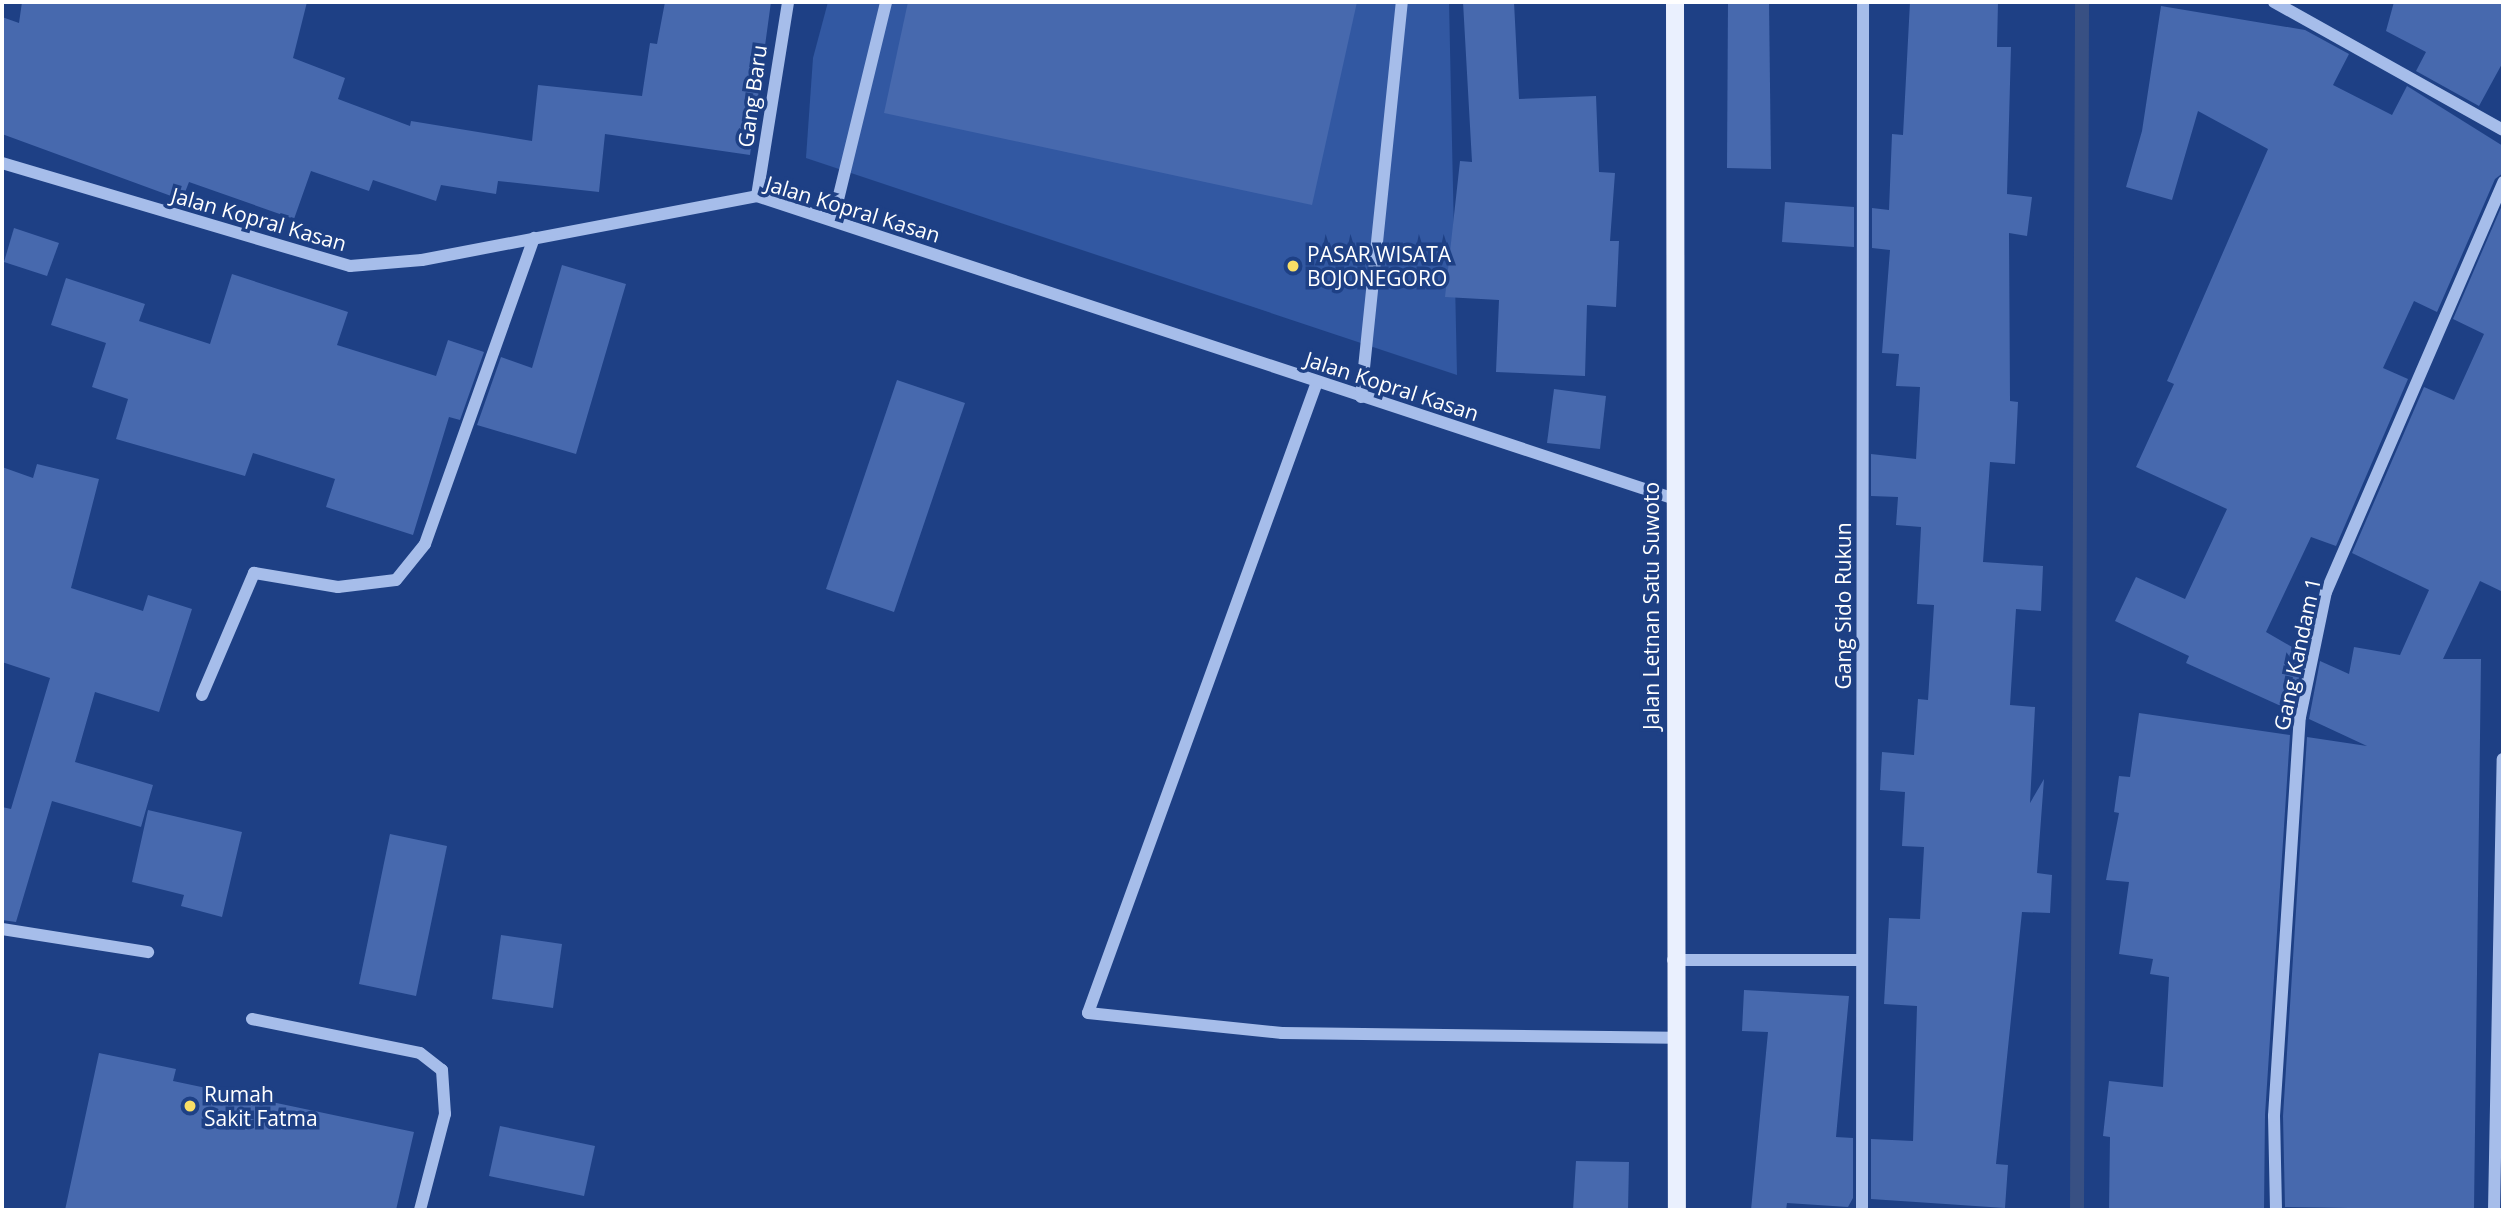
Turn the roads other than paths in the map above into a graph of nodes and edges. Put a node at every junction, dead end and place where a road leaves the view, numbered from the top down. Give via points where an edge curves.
1 (788, 2) edge
2 (886, 2) edge
3 (1402, 2) edge
4 (1675, 2) edge
5 (1863, 2) edge
6 (2274, 2) edge
7 (2503, 130) edge
8 (2, 163) edge
9 (2503, 182) edge
10 (757, 196) junction
11 (833, 220) junction
12 (534, 238) junction
13 (1317, 382) junction
14 (1361, 397) junction
15 (1675, 499) junction
16 (202, 695) dead end
17 (2503, 759) edge
18 (2502, 928) edge
19 (2, 929) edge
20 (148, 952) dead end
21 (1673, 960) junction
22 (1861, 960) junction
23 (252, 1018) dead end
24 (1673, 1038) junction
25 (421, 1210) edge
26 (1677, 1210) edge
27 (1862, 1210) edge
28 (2276, 1210) edge
29 (2494, 1210) edge

1 - 10 street, Gang Baru
2 - 11 street
3 - 14 street
4 - 15 main road, Jalan Letnan Satu Suwoto
5 - 22 street, Gang Sido Rukun
6 - 7 street
8 - 12 street, Jalan Kopral Kasan via 350,266 422,260
9 - 28 street, Gang Kandam 1 via 2326,592 2300,717 2274,1116
10 - 11 street, Jalan Kopral Kasan
10 - 12 street, Jalan Kopral Kasan
11 - 13 street, Jalan Kopral Kasan
12 - 16 street via 425,544 396,580 338,587 254,573
13 - 14 street, Jalan Kopral Kasan
13 - 24 street via 1088,1013 1282,1033
14 - 15 street, Jalan Kopral Kasan
15 - 21 main road, Jalan Letnan Satu Suwoto
17 - 18 street
18 - 29 street
19 - 20 street
21 - 22 street
21 - 24 main road, Jalan Letnan Satu Suwoto
22 - 27 street, Gang Sido Rukun
23 - 25 street via 420,1052 442,1070 445,1114
24 - 26 main road, Jalan Letnan Satu Suwoto

